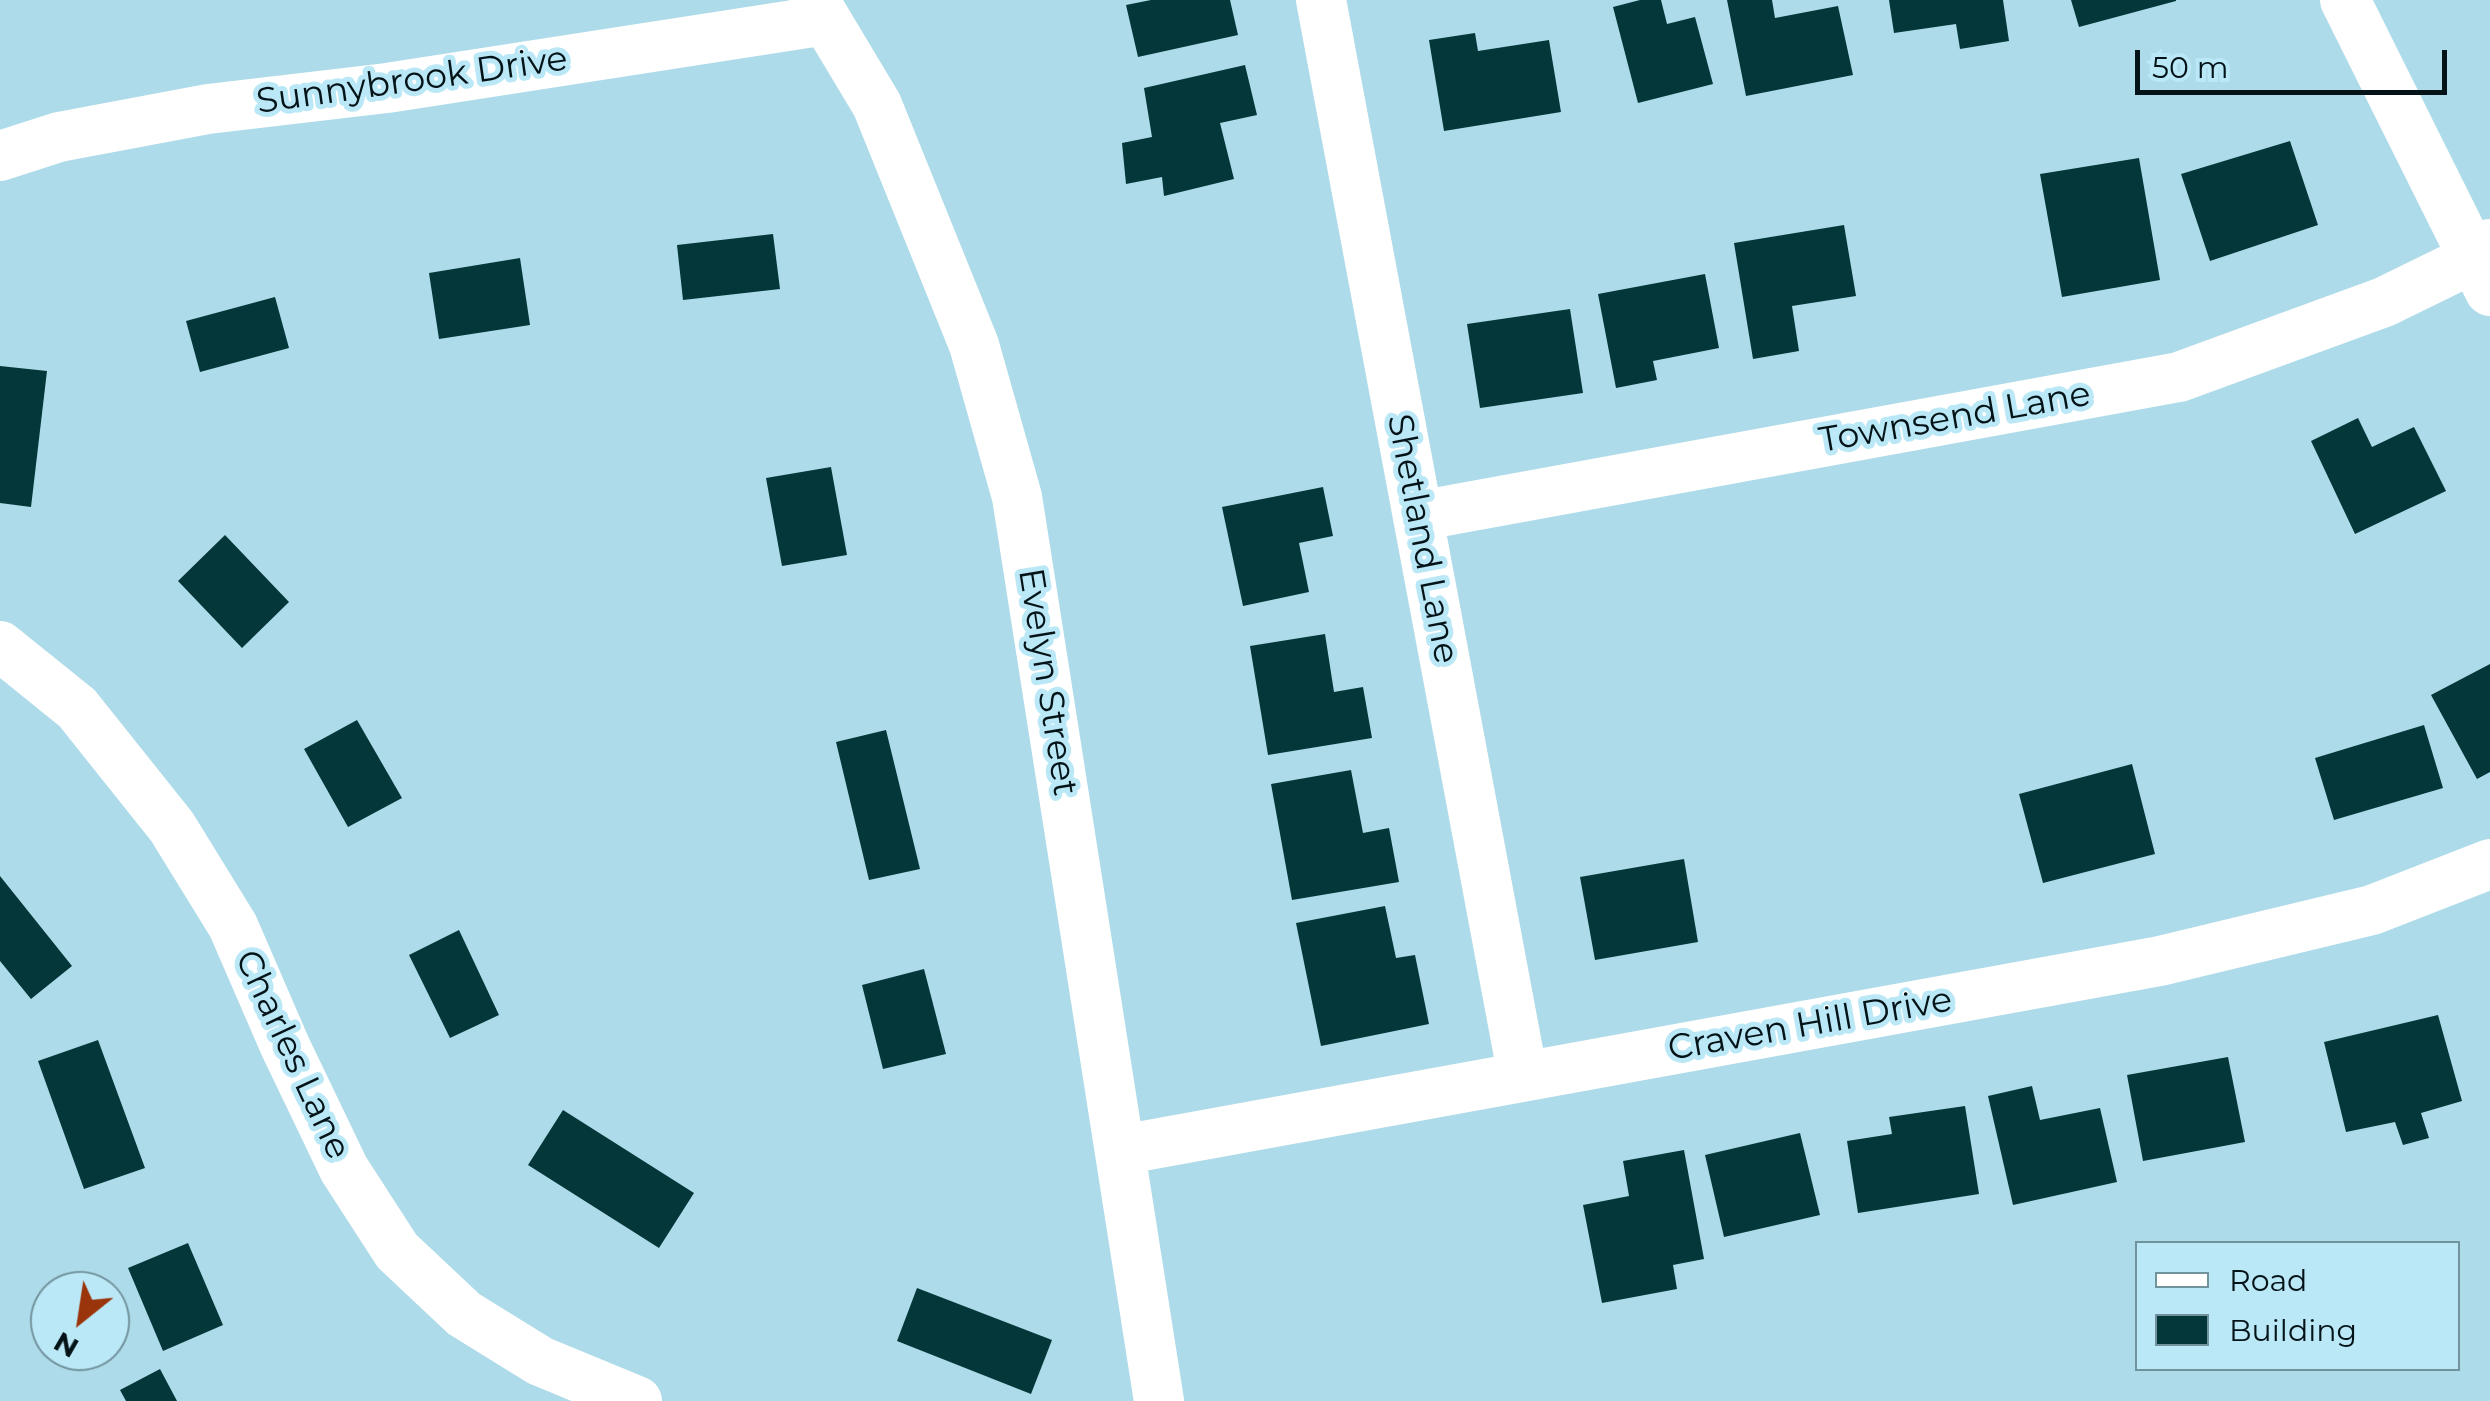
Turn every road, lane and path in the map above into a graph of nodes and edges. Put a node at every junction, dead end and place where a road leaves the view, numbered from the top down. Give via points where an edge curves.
1 (1320, 0) edge
2 (2345, 0) edge
3 (820, 10) edge
4 (0, 156) edge
5 (2485, 264) edge
6 (1418, 516) junction
7 (0, 646) edge
8 (2490, 864) edge
9 (1524, 1078) junction
10 (1121, 1150) junction
11 (637, 1401) edge
12 (1160, 1401) edge

1 - 6 street, Shetland Lane
2 - 5 street
3 - 4 street, Sunnybrook Drive via 387,88 208,109
3 - 10 street, Evelyn Street via 877,105 974,346 1017,497
5 - 6 street, Townsend Lane via 2179,377
6 - 9 street, Shetland Lane
7 - 11 street, Charles Lane via 77,708 172,827 233,926 344,1169 397,1251 464,1314 540,1361
8 - 9 street, Craven Hill Drive via 2372,910 2160,962
9 - 10 street, Craven Hill Drive
10 - 12 street, Evelyn Street

